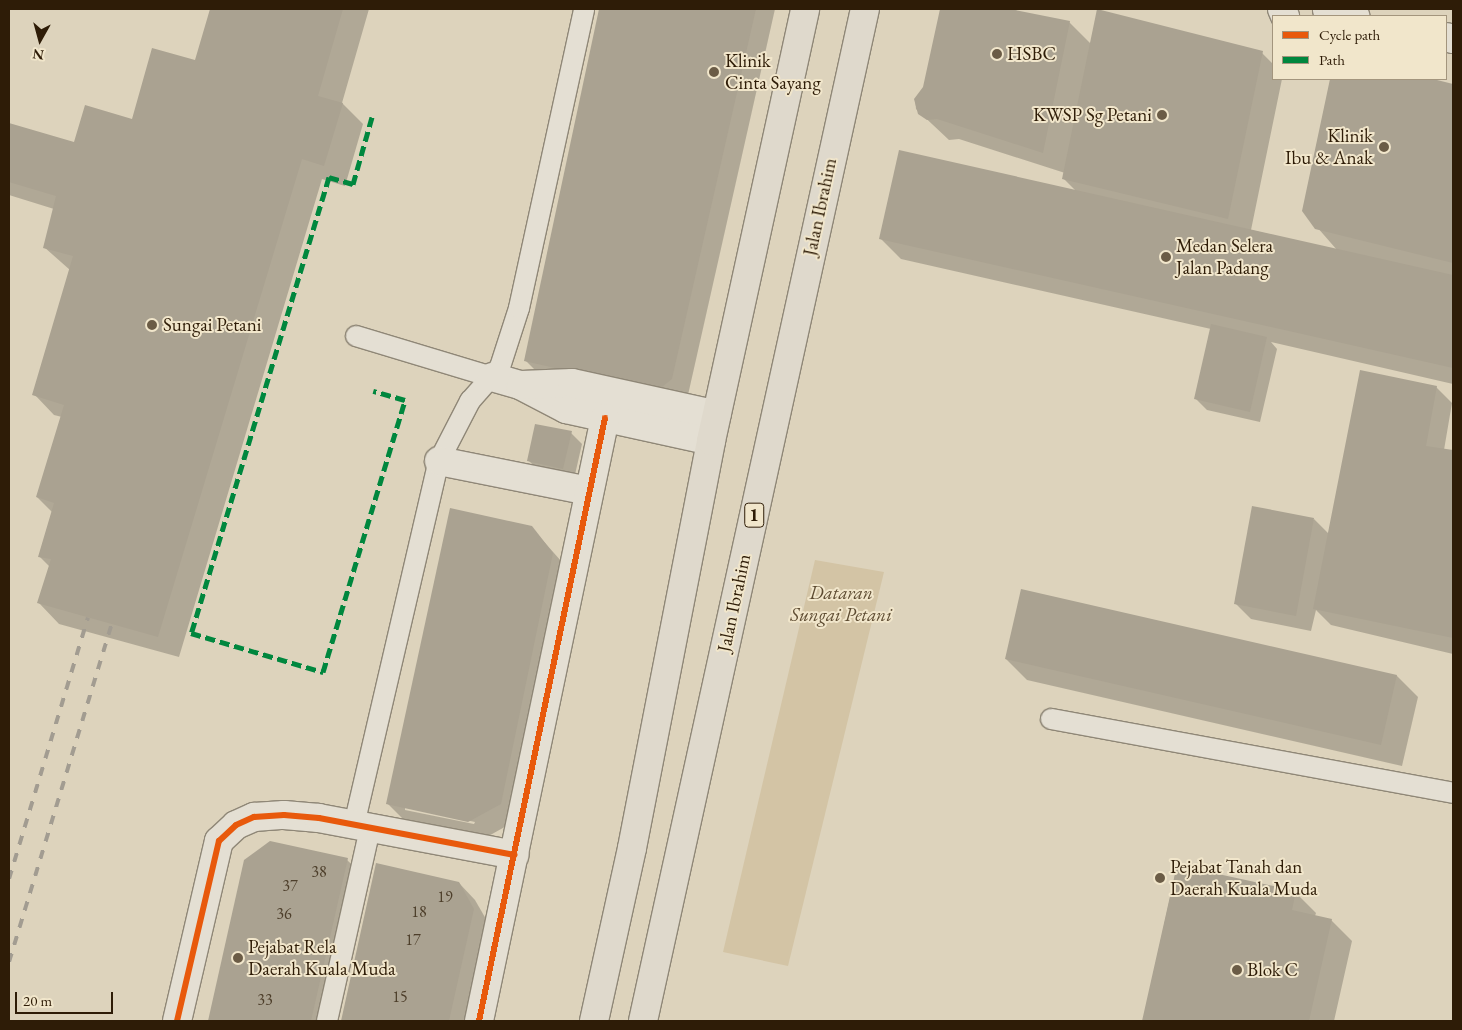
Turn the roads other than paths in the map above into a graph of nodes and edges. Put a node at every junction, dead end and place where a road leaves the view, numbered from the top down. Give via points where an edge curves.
1 (584, 9) edge
2 (805, 9) edge
3 (865, 9) edge
4 (1326, 12) edge
5 (1348, 15) edge
6 (356, 336) dead end
7 (492, 378) junction
8 (520, 385) junction
9 (605, 418) junction
10 (714, 428) junction
11 (440, 461) junction
12 (589, 491) junction
13 (1051, 719) dead end
14 (1453, 793) edge
15 (362, 827) junction
16 (515, 856) junction
17 (177, 1021) edge
18 (327, 1021) edge
19 (479, 1021) edge
20 (594, 1021) edge
21 (643, 1021) edge

1 - 7 lane via 519,308 500,367
2 - 10 main road
3 - 21 main road, Jalan Ibrahim / 1
4 - 5 street
6 - 7 lane
7 - 8 street
7 - 11 lane via 470,402
8 - 9 street via 566,409
8 - 10 street via 572,383
9 - 10 street
9 - 12 street
10 - 20 main road via 632,848
11 - 12 street
11 - 15 lane
12 - 16 street
13 - 14 lane
15 - 16 street
15 - 17 street via 284,814 254,818 226,832 219,841
15 - 18 lane
16 - 19 street

